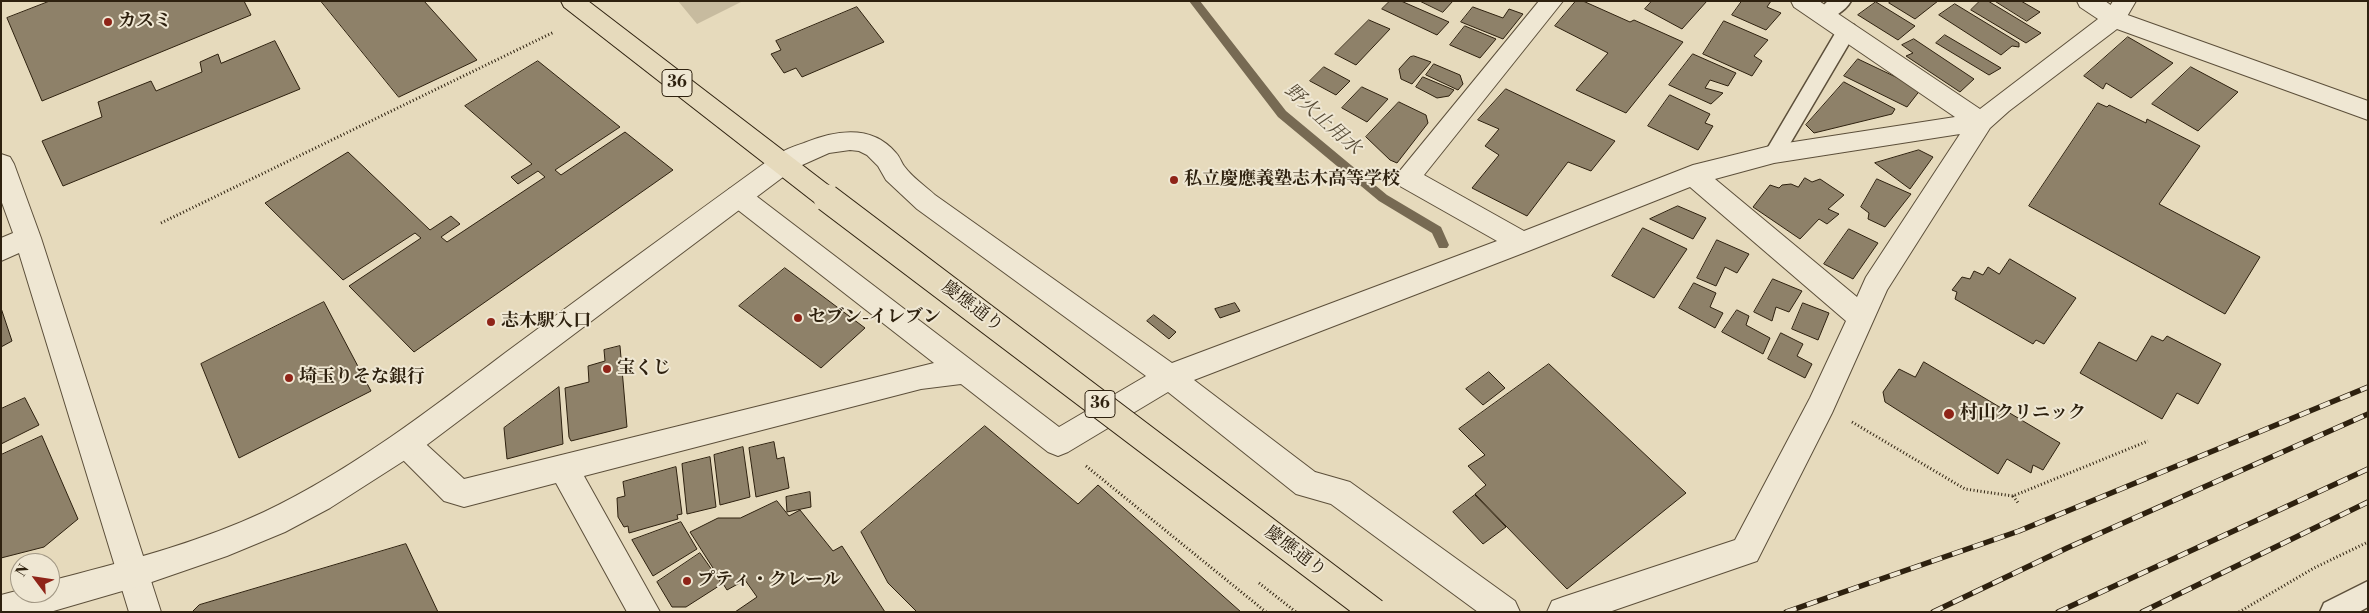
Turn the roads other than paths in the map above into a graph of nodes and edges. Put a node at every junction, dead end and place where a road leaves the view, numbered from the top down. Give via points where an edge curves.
1 (572, 1) edge
2 (1552, 1) edge
3 (1802, 1) edge
4 (2088, 1) edge
5 (1832, 8) edge
6 (2120, 10) edge
7 (1847, 30) junction
8 (2368, 111) edge
9 (1981, 122) junction
10 (1774, 154) junction
11 (1, 164) edge
12 (782, 164) junction
13 (1693, 175) junction
14 (738, 196) junction
15 (28, 238) junction
16 (1521, 243) junction
17 (1, 250) edge
18 (1861, 317) junction
19 (964, 372) junction
20 (1169, 378) junction
21 (406, 444) junction
22 (563, 468) junction
23 (133, 572) junction
24 (2368, 593) edge
25 (1, 610) edge
26 (145, 612) edge
27 (644, 612) edge
28 (1374, 612) edge
29 (1504, 612) edge
30 (1562, 612) edge
31 (2333, 612) edge

1 - 12 main road, 慶應通り / 36
2 - 16 street via 1407,178
3 - 5 street
4 - 6 street
5 - 7 street
6 - 8 street
6 - 9 street
7 - 9 street
7 - 10 lane
9 - 10 street
9 - 18 street via 1876,285
10 - 13 street
11 - 15 street
12 - 14 street
12 - 20 street via 823,144 842,140 862,141 872,146 926,202
12 - 28 main road, 慶應通り / 36, bridge
13 - 16 street
13 - 18 street
14 - 19 street
14 - 21 street
15 - 17 street
15 - 23 street
16 - 20 street
18 - 30 street via 1822,404 1746,550
19 - 20 street via 1058,443
19 - 22 street via 921,377
20 - 29 street via 1307,484 1339,492
21 - 22 street via 455,491 464,493
21 - 23 street via 363,474 259,528
22 - 27 street
23 - 25 street
23 - 26 street
24 - 31 lane

